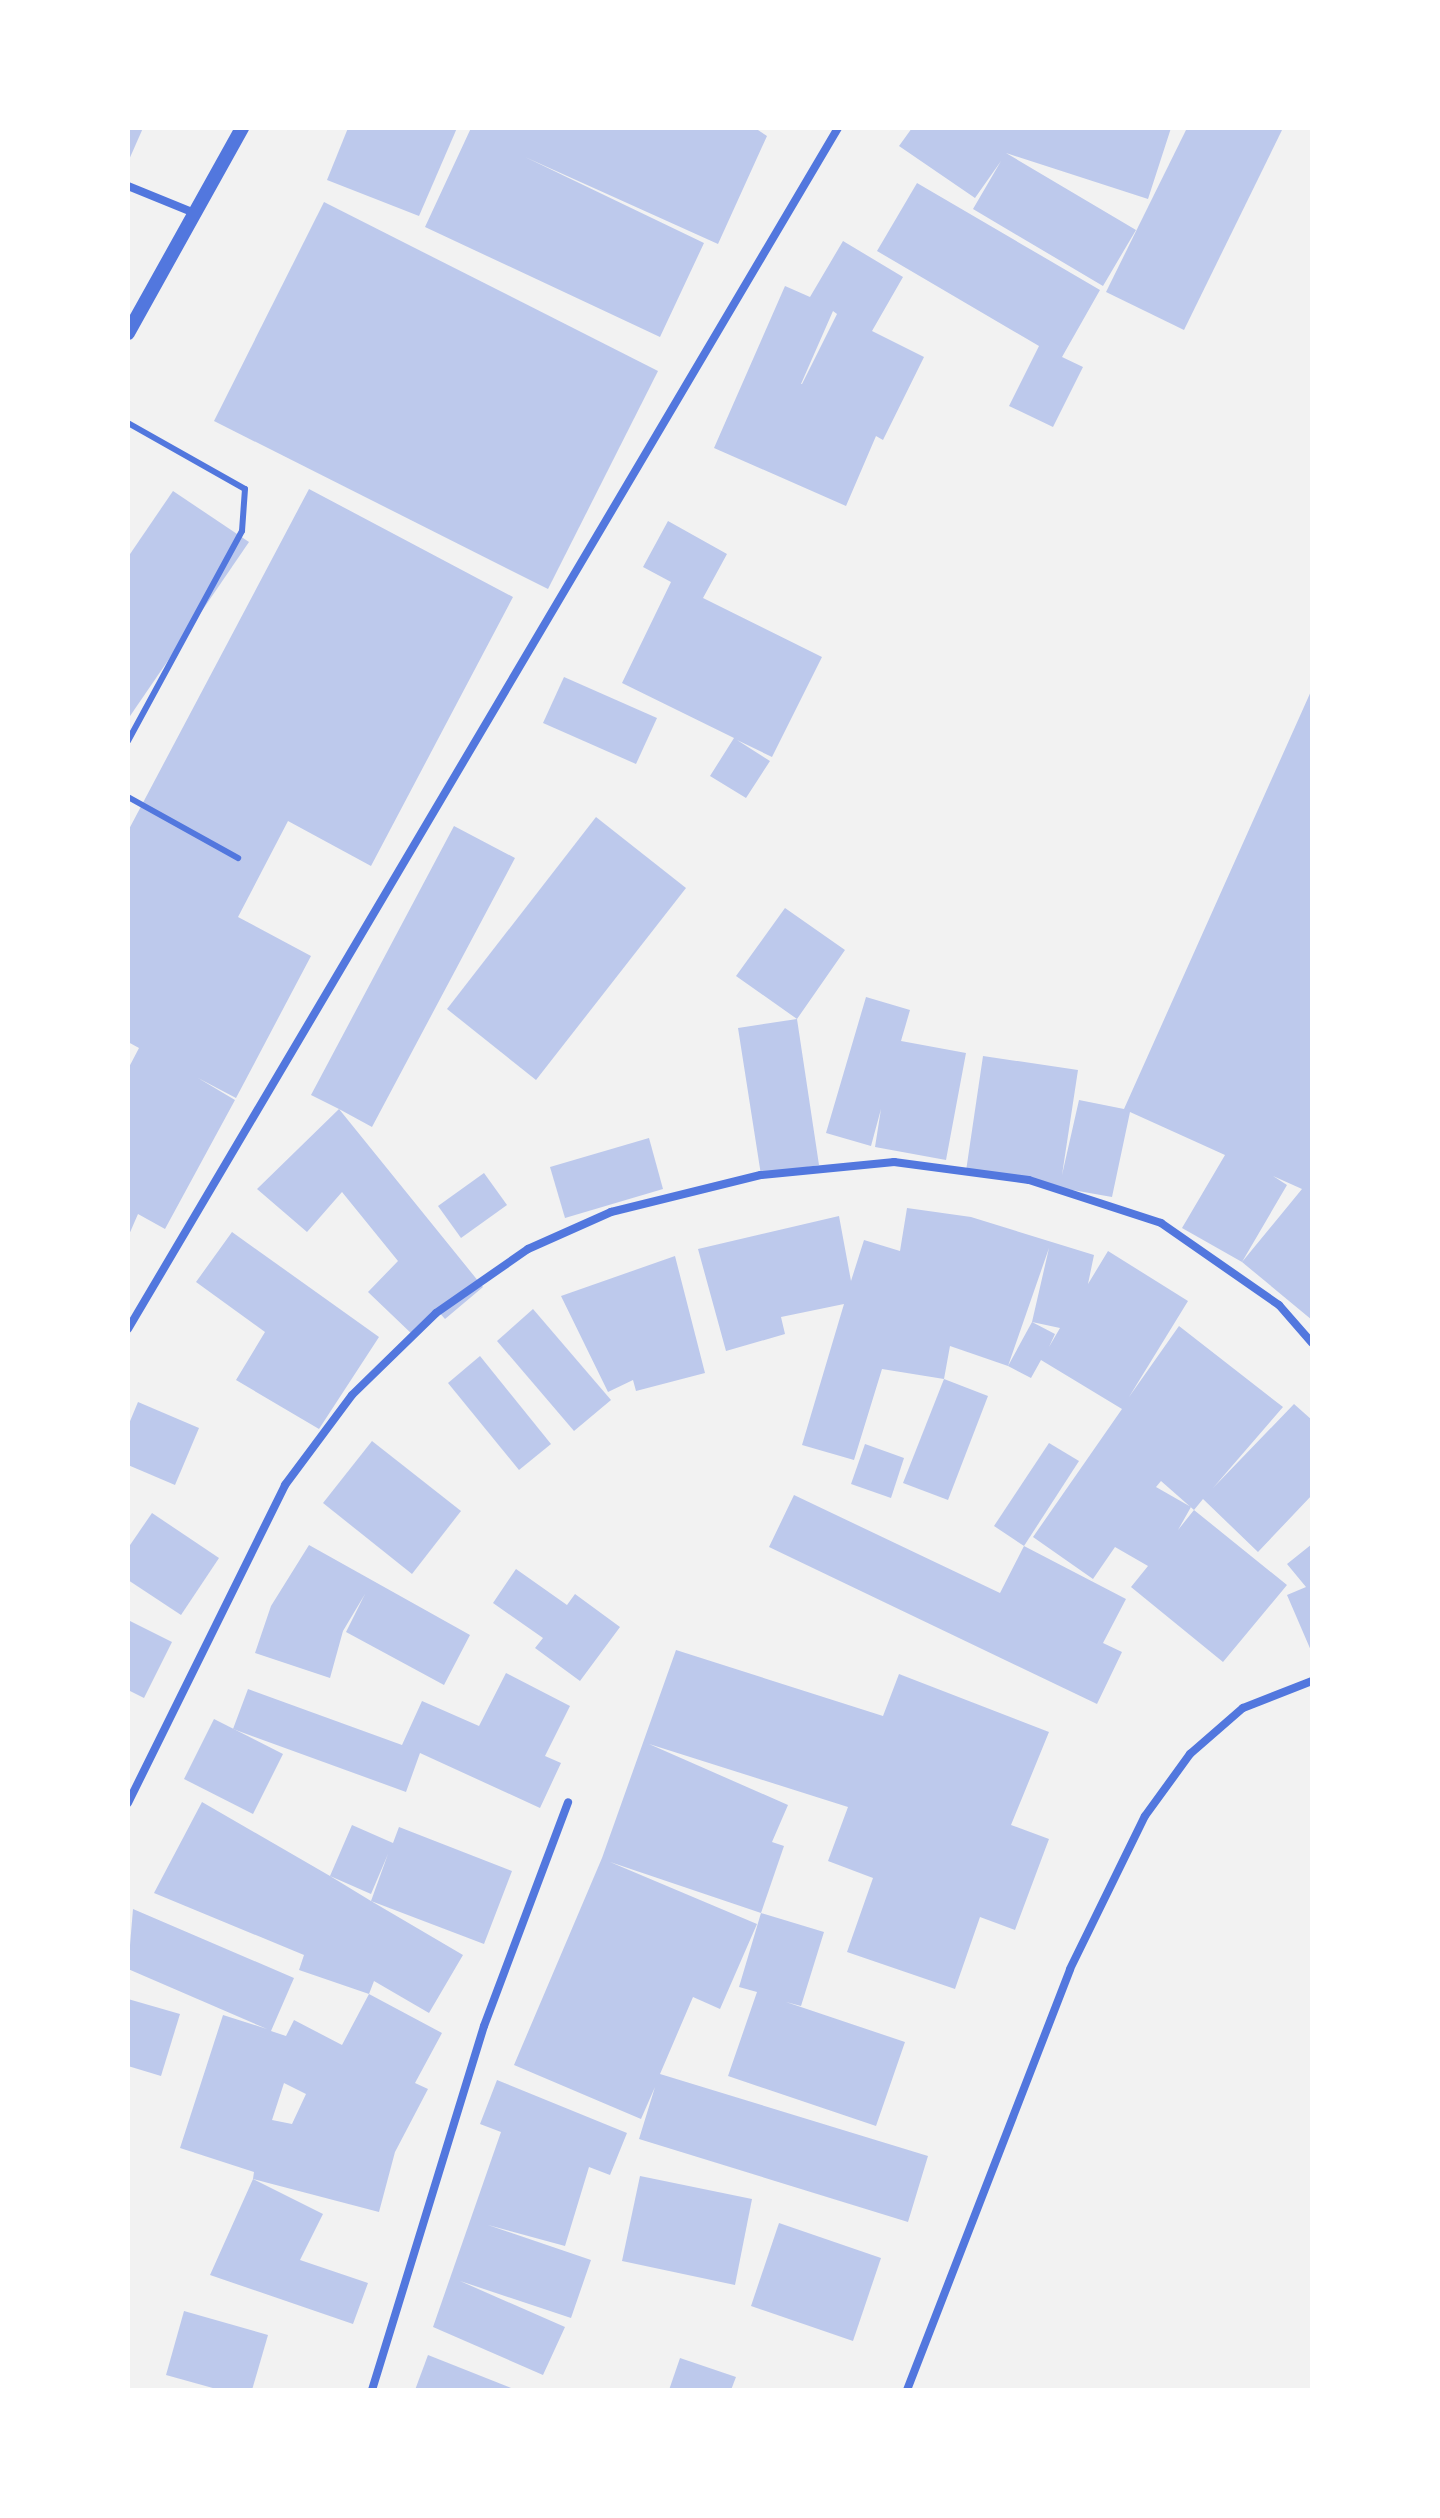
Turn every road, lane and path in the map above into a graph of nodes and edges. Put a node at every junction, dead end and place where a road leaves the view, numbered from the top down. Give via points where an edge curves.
1 (242, 128) edge
2 (838, 128) edge
3 (128, 186) edge
4 (194, 213) junction
5 (128, 333) edge
6 (128, 423) edge
7 (128, 741) edge
8 (128, 797) edge
9 (238, 858) dead end
10 (128, 1329) edge
11 (1312, 1343) edge
12 (1312, 1681) edge
13 (568, 1802) dead end
14 (128, 1803) edge
15 (372, 2390) edge
16 (907, 2390) edge

1 - 4 street
2 - 10 street
3 - 4 street
4 - 5 street
6 - 7 lane via 245,489 242,531
8 - 9 lane
11 - 14 street via 1279,1305 1161,1223 1029,1180 894,1162 761,1175 611,1212 528,1249 436,1313 352,1395 285,1485
12 - 16 street via 1243,1708 1190,1754 1145,1816 1070,1969
13 - 15 street via 484,2026

